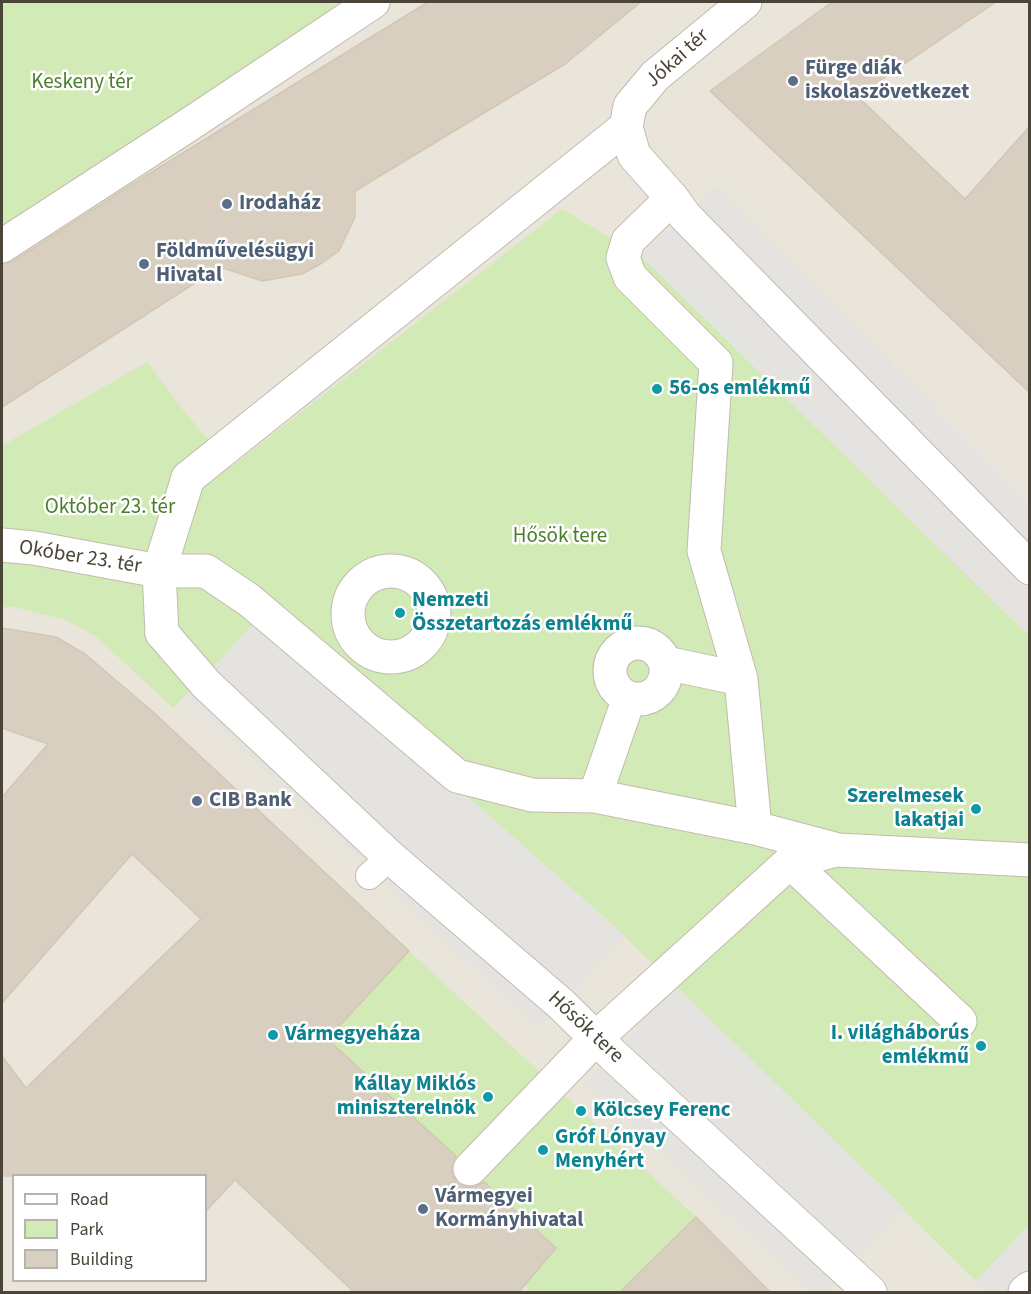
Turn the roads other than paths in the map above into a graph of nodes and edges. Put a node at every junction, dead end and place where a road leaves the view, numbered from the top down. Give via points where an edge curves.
1 (373, 2) edge
2 (745, 2) edge
3 (626, 127) junction
4 (672, 198) junction
5 (2, 246) edge
6 (2, 545) edge
7 (1029, 568) edge
8 (159, 571) junction
9 (363, 647) dead end
10 (666, 663) junction
11 (335, 672) junction
12 (741, 679) junction
13 (629, 698) junction
14 (595, 796) junction
15 (755, 828) junction
16 (838, 850) junction
17 (1029, 860) edge
18 (790, 862) junction
19 (960, 1020) dead end
20 (596, 1038) junction
21 (470, 1169) dead end
22 (1029, 1288) edge
23 (870, 1293) edge
24 (1025, 1293) edge

1 - 5 street
2 - 3 street, Jókai tér via 655,76 630,106
3 - 4 street via 634,155
3 - 8 street, Hősök tere via 188,478
4 - 7 street via 685,216
4 - 12 street via 628,241 623,258 630,277 716,363 704,551
6 - 8 street, Okóber 23. tér
8 - 11 street, Okóber 23. tér via 206,571 249,600
8 - 20 street, Hősök tere via 162,633 206,684 379,867 561,1004
9 - 11 street
10 - 12 street
10 - 13 street via 667,673 660,690 644,699
10 - 13 street via 662,654 646,644 628,644 620,649 610,674 618,691
11 - 14 street, Okóber 23. tér via 457,776 532,795
12 - 15 street
13 - 14 street
14 - 15 street, Okóber 23. tér
15 - 16 street, Okóber 23. tér
16 - 17 street
16 - 18 street
18 - 19 street
18 - 20 street
20 - 21 street
20 - 23 street, Hősök tere
22 - 24 street

